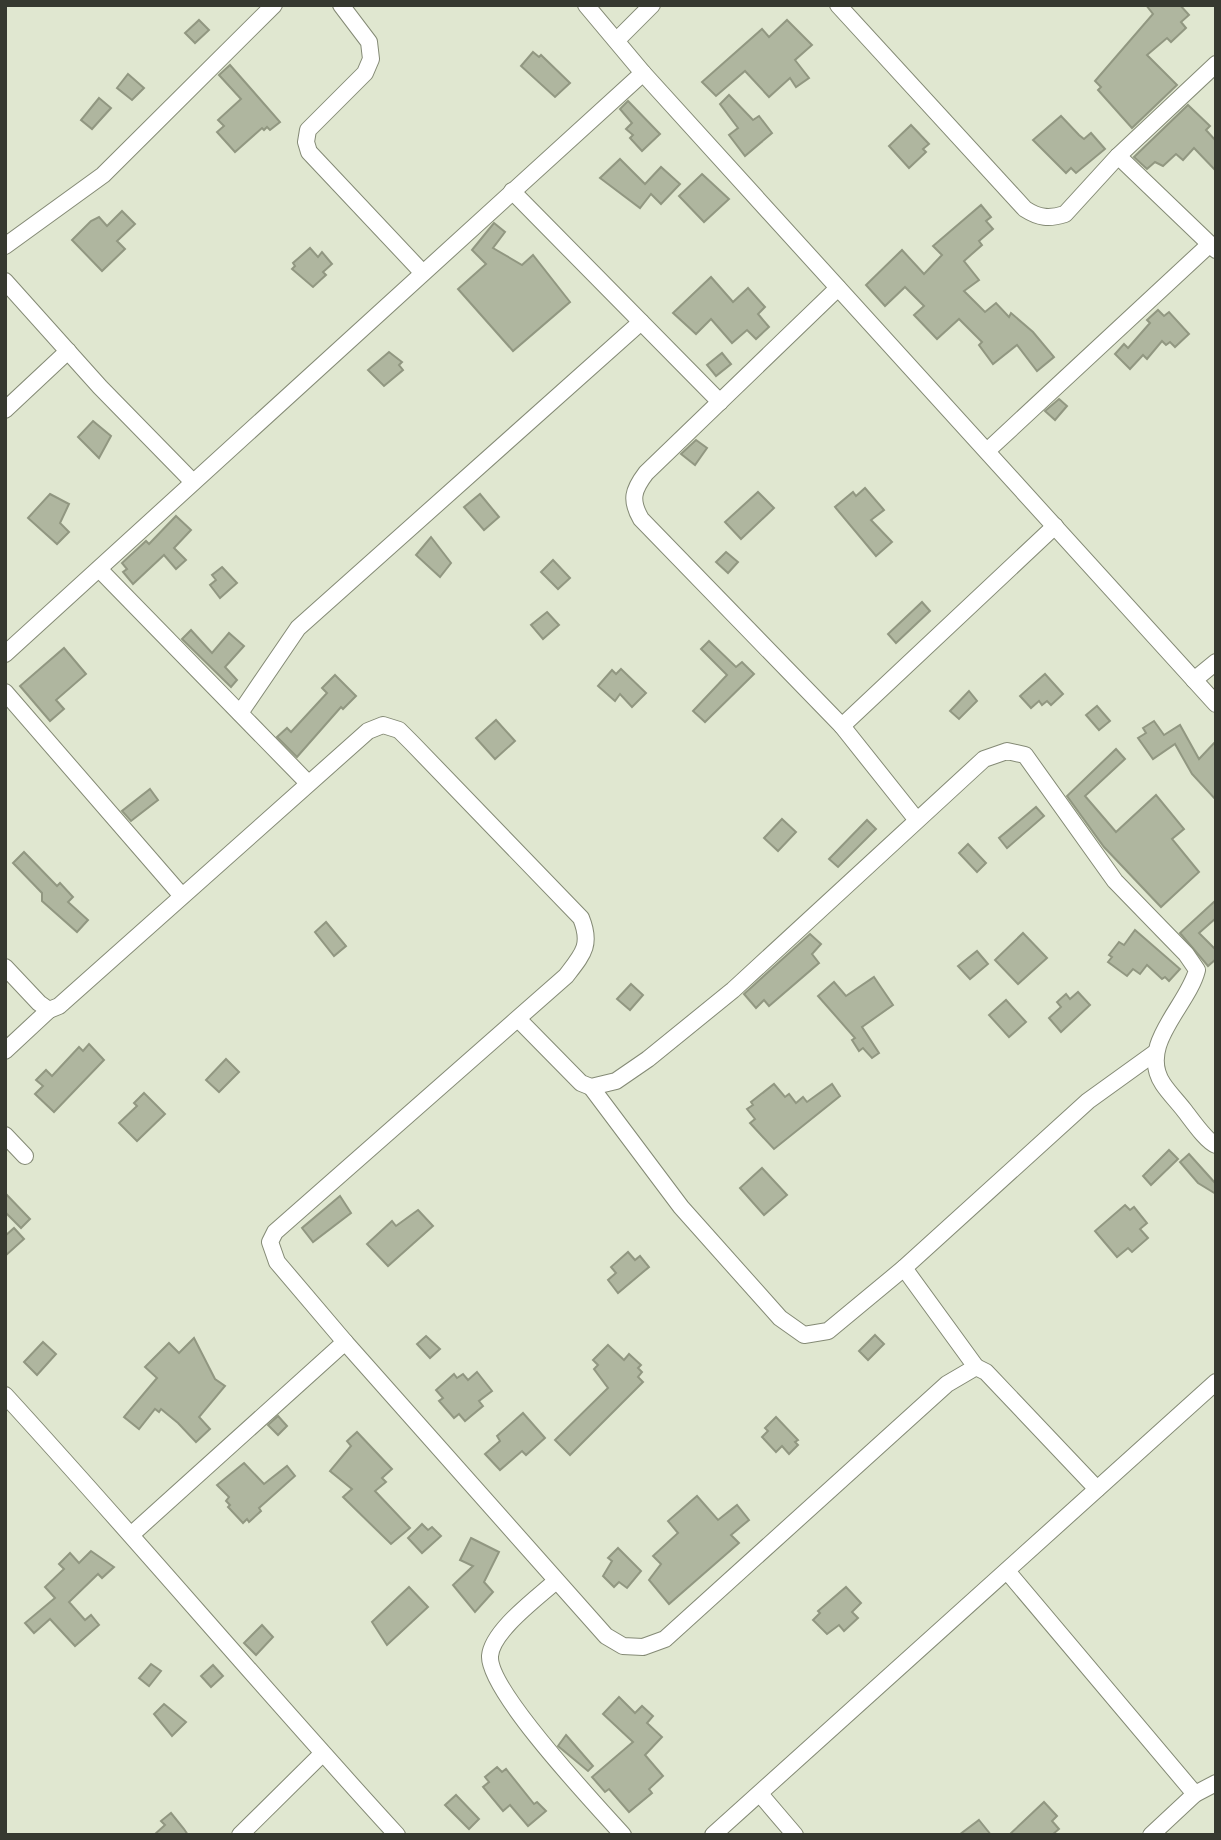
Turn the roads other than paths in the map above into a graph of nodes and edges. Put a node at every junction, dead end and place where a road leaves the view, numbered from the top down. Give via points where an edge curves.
1 (274, 5) edge
2 (341, 5) edge
3 (586, 5) edge
4 (652, 5) edge
5 (838, 5) edge
6 (617, 40) junction
7 (1216, 64) edge
8 (643, 73) junction
9 (1118, 156) junction
10 (512, 191) junction
11 (5, 246) edge
12 (1213, 247) edge
13 (422, 272) junction
14 (5, 281) edge
15 (838, 288) junction
16 (641, 322) junction
17 (68, 351) junction
18 (720, 402) junction
19 (5, 410) edge
20 (987, 451) junction
21 (193, 482) junction
22 (1055, 526) junction
23 (99, 569) junction
24 (5, 654) edge
25 (1216, 662) edge
26 (1194, 680) junction
27 (5, 692) edge
28 (1216, 704) edge
29 (240, 713) junction
30 (842, 726) junction
31 (307, 782) junction
32 (916, 819) junction
33 (182, 896) junction
34 (5, 967) edge
35 (49, 1010) junction
36 (518, 1019) junction
37 (5, 1051) edge
38 (1156, 1052) junction
39 (591, 1087) junction
40 (5, 1135) edge
41 (1215, 1146) edge
42 (25, 1156) dead end
43 (904, 1268) junction
44 (345, 1342) junction
45 (976, 1367) junction
46 (1216, 1382) edge
47 (5, 1395) edge
48 (1097, 1489) junction
49 (132, 1534) junction
50 (1007, 1571) junction
51 (556, 1581) junction
52 (322, 1754) junction
53 (1216, 1783) edge
54 (760, 1794) junction
55 (1195, 1794) junction
56 (240, 1835) edge
57 (397, 1835) edge
58 (623, 1835) edge
59 (713, 1835) edge
60 (795, 1835) edge
61 (1151, 1835) edge

1 - 11 street via 103,175
2 - 13 street via 369,42 371,59 365,73 308,130 309,152
3 - 6 street
4 - 6 street
5 - 9 street via 1025,209 1037,216 1065,214
6 - 8 street
7 - 9 street
8 - 10 street
8 - 15 street
9 - 12 street
10 - 13 street
10 - 16 street
12 - 20 street
13 - 21 street
14 - 17 street
15 - 18 street
15 - 20 street
16 - 18 street
16 - 29 street via 298,628
17 - 19 street
17 - 21 street
18 - 30 street via 646,473 635,487 632,504 641,519
20 - 22 street
21 - 23 street
22 - 26 street
22 - 30 street
23 - 24 street
23 - 29 street
25 - 26 street
26 - 28 street
27 - 33 street
29 - 31 street
30 - 32 street
31 - 33 street
31 - 36 street via 368,731 383,725 399,730 581,918 588,935 583,954 566,976
32 - 38 street via 984,760 1007,751 1026,755 1115,881 1197,970 1193,986
32 - 39 street via 733,990 616,1081
33 - 35 street
34 - 35 street
35 - 37 street
36 - 39 street via 581,1083
36 - 44 street via 275,1232 270,1242 277,1262
38 - 41 street via 1162,1083
38 - 43 street via 1087,1101
39 - 43 street via 681,1207 780,1318 804,1335 828,1331
40 - 42 street
43 - 45 street
44 - 49 street
44 - 51 street
45 - 48 street via 986,1371
45 - 51 street via 947,1384 665,1639 643,1647 623,1646 606,1636
46 - 48 street
47 - 49 street
48 - 50 street
49 - 52 street
50 - 54 street
50 - 55 street
51 - 58 street via 499,1634 490,1656 495,1677 563,1768
52 - 56 street
52 - 57 street
53 - 55 street
54 - 59 street
54 - 60 street
55 - 61 street

